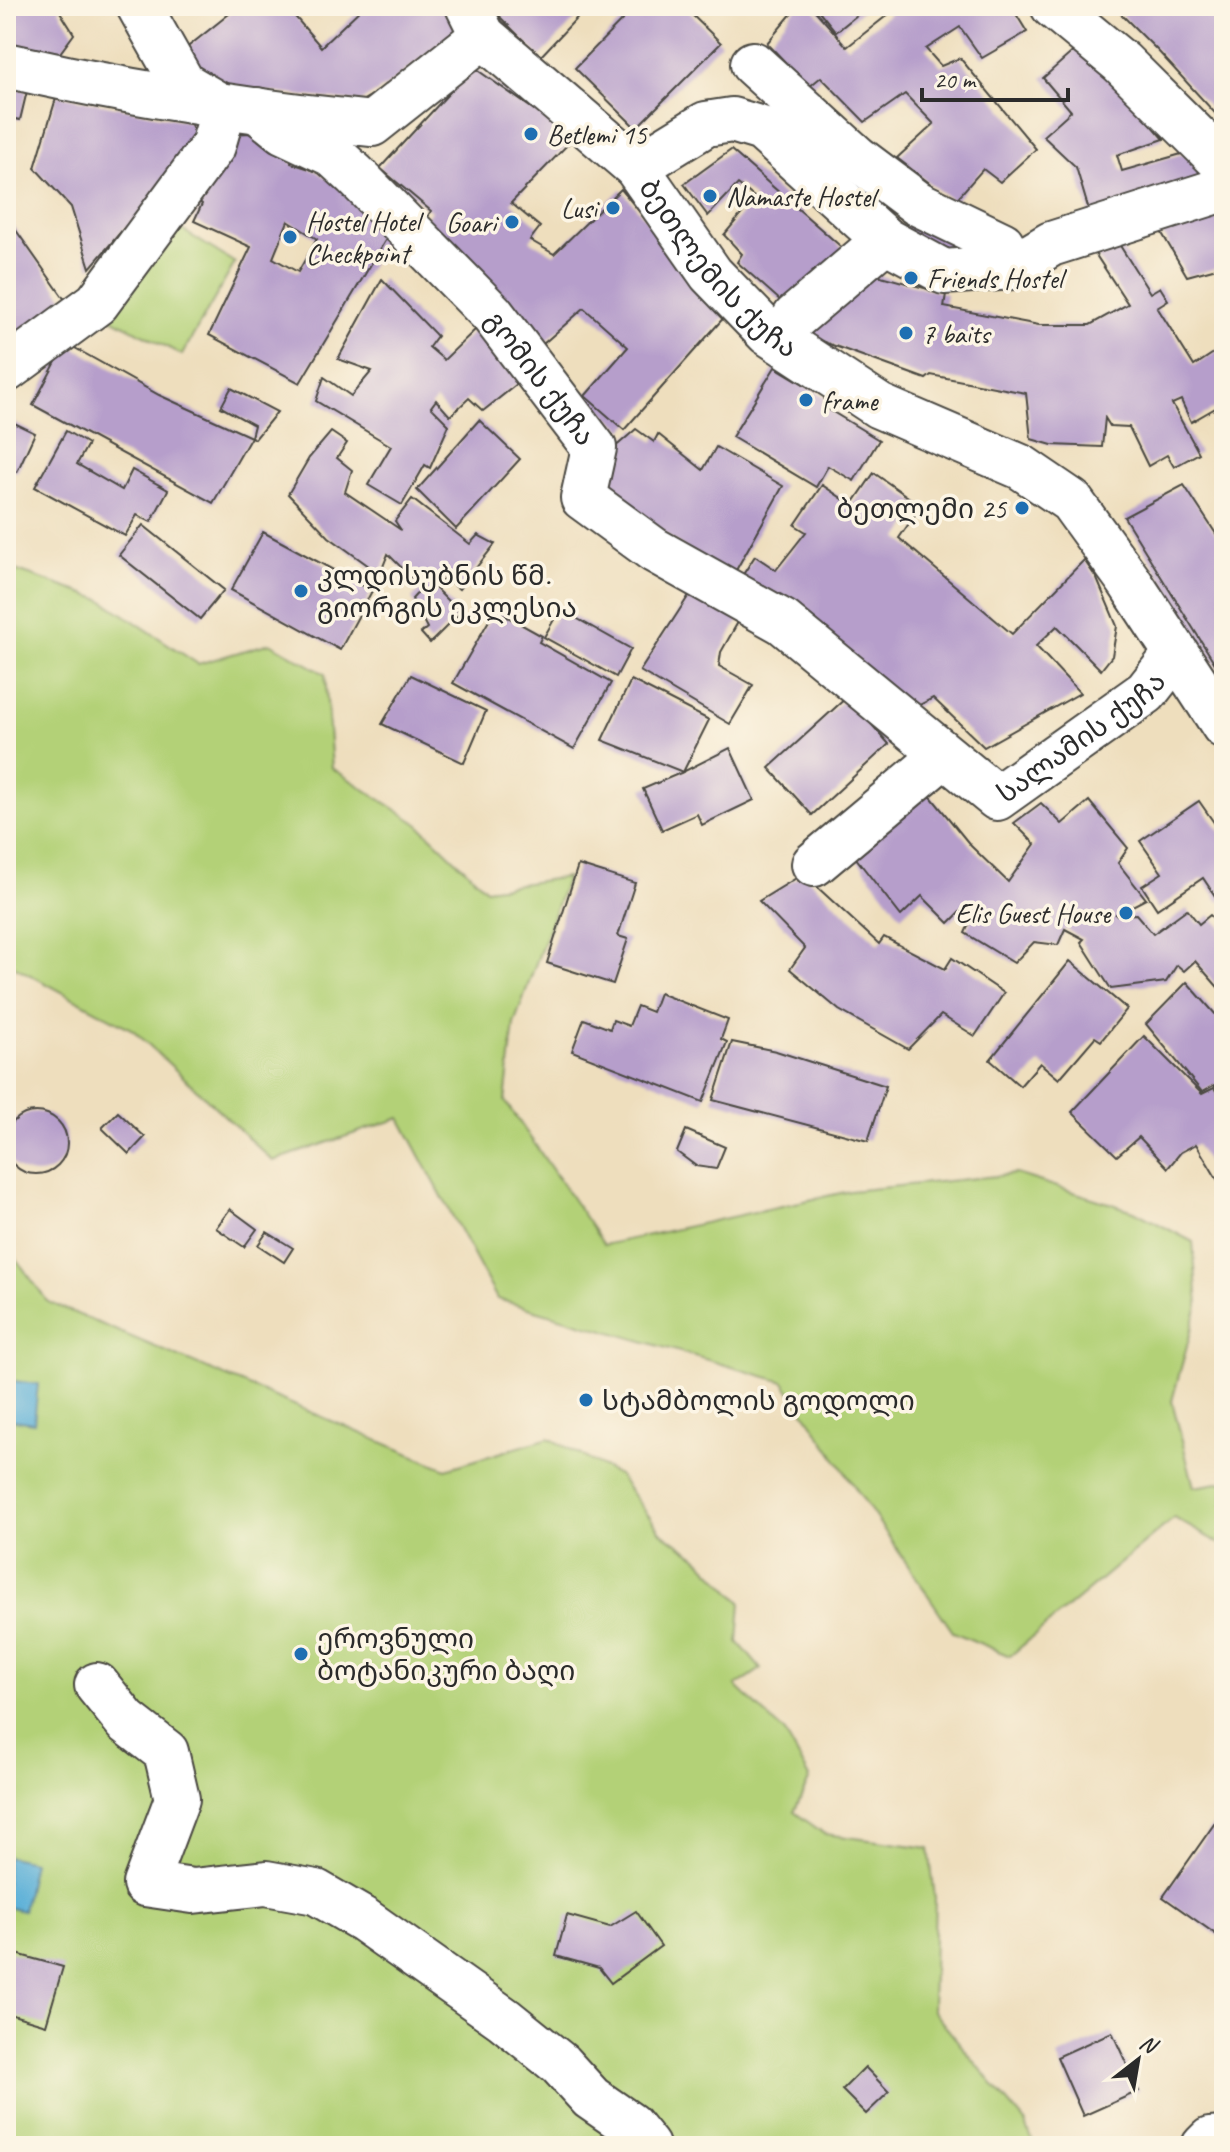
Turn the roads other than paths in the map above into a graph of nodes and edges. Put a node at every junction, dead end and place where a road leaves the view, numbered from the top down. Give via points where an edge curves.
1 (139, 6) edge
2 (1053, 6) edge
3 (476, 21) edge
4 (753, 64) dead end
5 (6, 65) edge
6 (240, 109) junction
7 (1224, 164) edge
8 (636, 167) junction
9 (1224, 189) edge
10 (885, 240) junction
11 (1013, 267) junction
12 (795, 317) dead end
13 (6, 370) edge
14 (1175, 655) junction
15 (1224, 726) edge
16 (943, 756) junction
17 (814, 864) dead end
18 (97, 1685) dead end
19 (1224, 2139) edge
20 (647, 2146) edge
21 (1204, 2146) edge

1 - 6 street via 183,84
2 - 7 street via 1121,62
3 - 6 street, გომის ქუჩა via 372,124
3 - 8 street, ბეთლემის ქუჩა
4 - 11 street via 857,158 917,203 1002,244
5 - 6 street, გომის ქუჩა via 86,85
6 - 13 street via 97,303
6 - 16 street, გომის ქუჩა via 332,154 492,314 594,448 583,498 654,550 783,622
8 - 10 street via 706,124 732,120 762,129
8 - 14 street, ბეთლემის ქუჩა via 711,274 768,333 879,406 1021,467 1071,501
9 - 11 street via 1051,244
10 - 11 street via 944,272
10 - 12 street
14 - 15 street, ბეთლემის ქუჩა
14 - 16 street, სალამის ქუჩა via 1146,692 997,798
16 - 17 street
18 - 20 street via 126,1721 166,1752 177,1799 145,1884 193,1891 266,1883 316,1892 504,2019 560,2064 591,2098 630,2125
19 - 21 street

